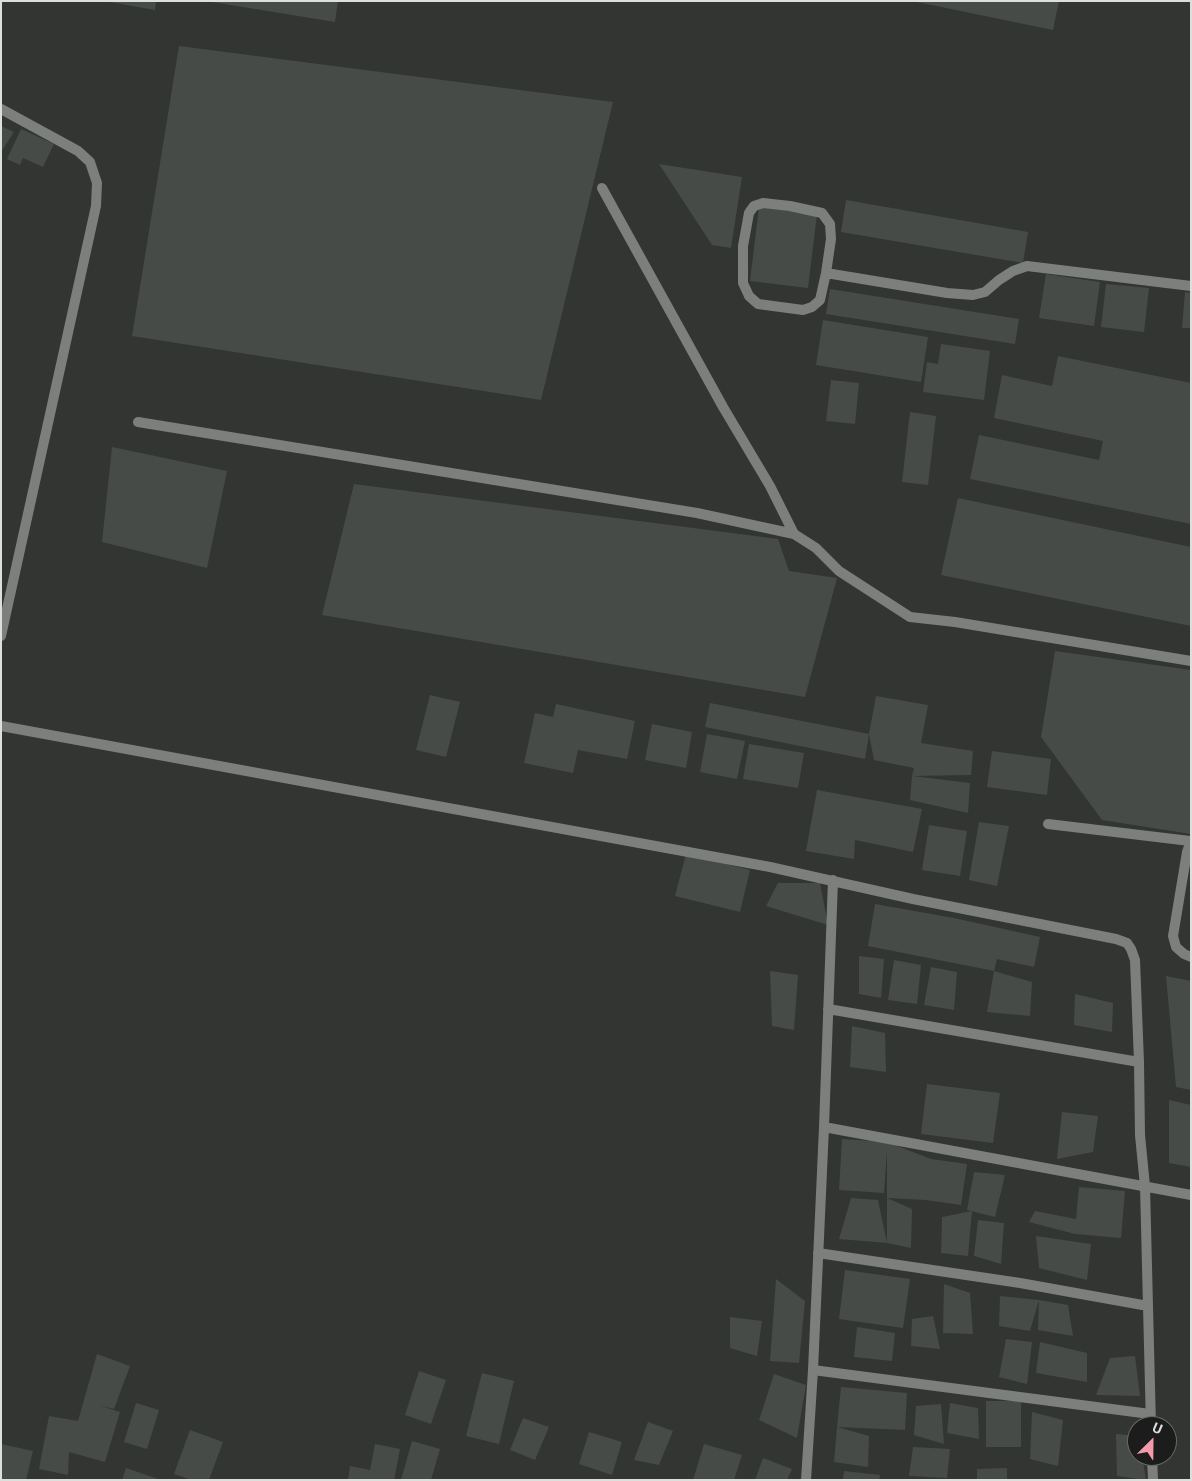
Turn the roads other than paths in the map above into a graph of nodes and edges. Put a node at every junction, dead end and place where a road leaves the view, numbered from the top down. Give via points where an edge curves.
1 (1, 109) edge
2 (602, 188) dead end
3 (826, 273) junction
4 (1191, 286) edge
5 (138, 422) dead end
6 (794, 534) junction
7 (1, 636) edge
8 (1191, 661) edge
9 (1, 726) edge
10 (1048, 824) dead end
11 (1190, 841) edge
12 (833, 880) junction
13 (1191, 957) edge
14 (828, 1009) junction
15 (1139, 1062) junction
16 (824, 1127) junction
17 (1145, 1186) junction
18 (1191, 1195) edge
19 (818, 1253) junction
20 (1148, 1306) junction
21 (813, 1370) junction
22 (1150, 1414) joint
23 (1152, 1466) edge
24 (806, 1480) edge
25 (1153, 1480) edge

1 - 7 street via 78,151 90,162 96,183 96,206
2 - 6 street
3 - 3 street via 820,300 803,310 758,304 749,296 743,283 743,251 749,213 754,206 763,203 822,213 830,224
3 - 4 street via 973,295 985,292 1013,271 1027,266
5 - 6 street via 697,513
6 - 8 street via 816,548 840,571 910,617
9 - 12 street
10 - 11 street
11 - 13 street via 1173,936 1176,947
12 - 14 street
12 - 15 street via 1127,943 1134,960
14 - 15 street
14 - 16 street
15 - 17 street via 1140,1135
16 - 17 street
16 - 19 street
17 - 18 street
17 - 20 street
19 - 20 street
19 - 21 street
20 - 22 street
21 - 22 street
21 - 24 street
23 - 25 street

